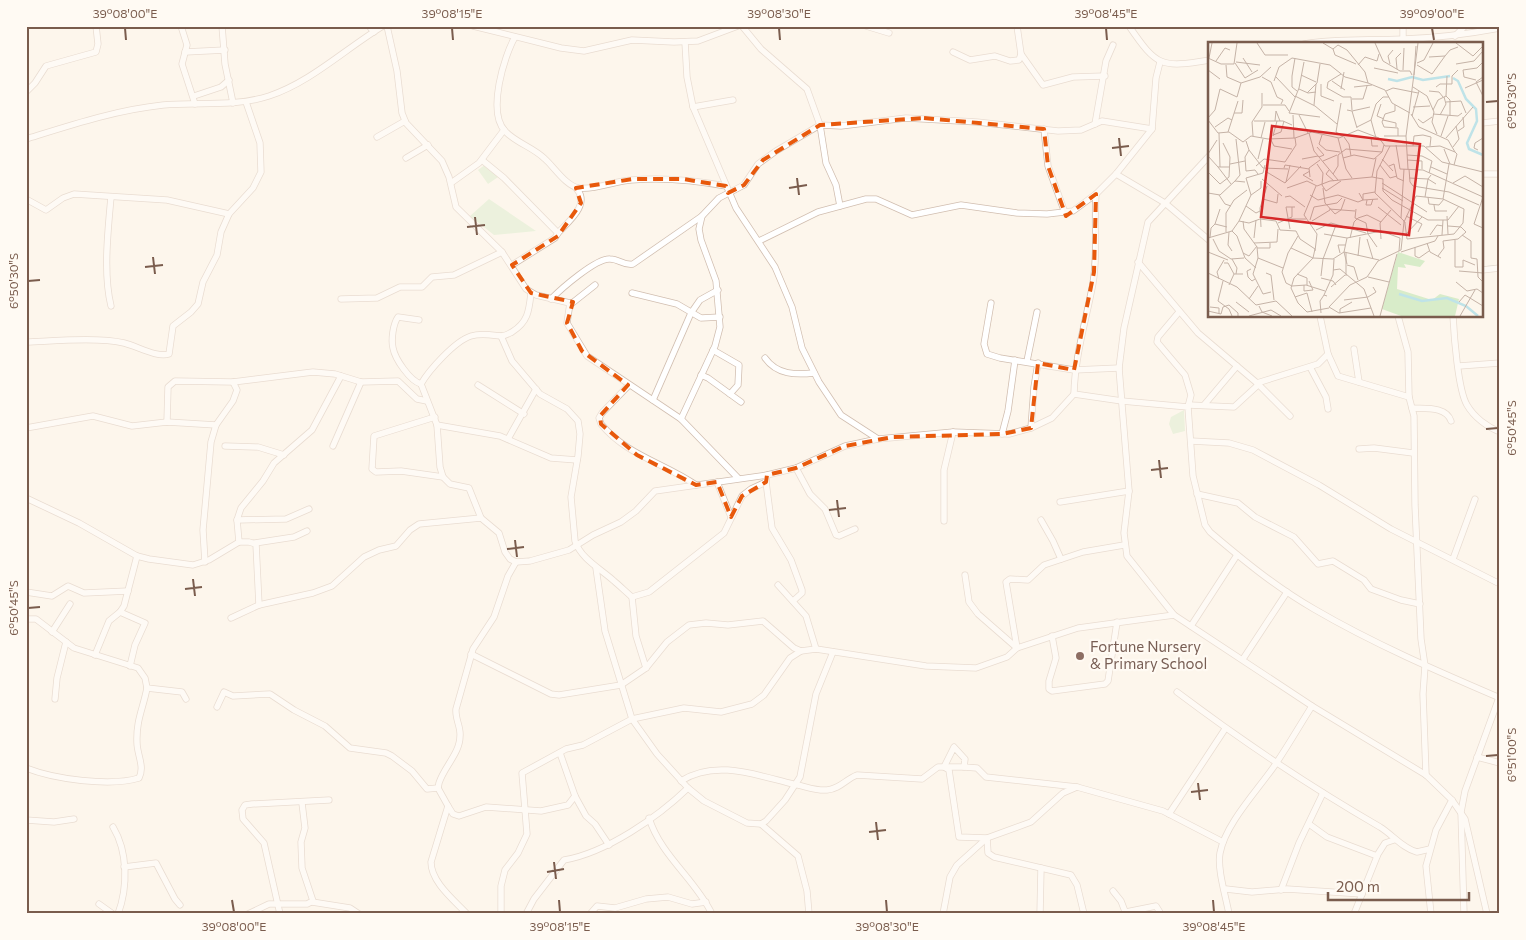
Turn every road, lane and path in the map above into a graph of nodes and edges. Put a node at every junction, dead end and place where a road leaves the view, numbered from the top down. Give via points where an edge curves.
1 (96, 26) edge
2 (181, 26) edge
3 (222, 26) edge
4 (369, 26) edge
5 (383, 26) edge
6 (387, 26) edge
7 (473, 26) edge
8 (866, 26) edge
9 (1017, 26) edge
10 (1129, 26) edge
11 (1403, 26) edge
12 (1465, 26) edge
13 (735, 27) edge
14 (1500, 28) edge
15 (374, 32) junction
16 (889, 33) dead end
17 (1455, 36) junction
18 (516, 37) junction
19 (685, 42) junction
20 (1318, 42) edge
21 (1403, 42) edge
22 (1112, 44) dead end
23 (225, 50) junction
24 (185, 52) junction
25 (954, 52) dead end
26 (1021, 54) junction
27 (1208, 60) edge
28 (1160, 62) junction
29 (1104, 76) junction
30 (229, 80) junction
31 (26, 92) edge
32 (194, 96) junction
33 (733, 100) dead end
34 (246, 102) junction
35 (195, 104) junction
36 (233, 104) junction
37 (693, 107) junction
38 (405, 121) junction
39 (1500, 121) edge
40 (1484, 122) edge
41 (820, 124) junction
42 (1095, 124) junction
43 (1044, 129) junction
44 (1152, 129) junction
45 (504, 130) junction
46 (377, 137) dead end
47 (26, 138) edge
48 (428, 145) junction
49 (406, 158) dead end
50 (1208, 158) edge
51 (482, 160) junction
52 (1116, 174) junction
53 (1484, 174) edge
54 (1500, 174) edge
55 (451, 183) junction
56 (576, 188) junction
57 (727, 189) junction
58 (1096, 194) junction
59 (111, 197) junction
60 (26, 199) edge
61 (1165, 202) junction
62 (840, 206) junction
63 (1065, 213) junction
64 (229, 214) junction
65 (702, 216) junction
66 (558, 233) junction
67 (1208, 239) edge
68 (760, 241) junction
69 (502, 252) junction
70 (1138, 262) junction
71 (512, 265) junction
72 (1500, 268) edge
73 (1484, 270) edge
74 (595, 285) dead end
75 (718, 290) junction
76 (531, 293) junction
77 (632, 293) dead end
78 (340, 298) dead end
79 (551, 299) junction
80 (991, 303) dead end
81 (571, 304) junction
82 (111, 306) dead end
83 (1037, 312) dead end
84 (1179, 312) junction
85 (692, 313) junction
86 (720, 317) junction
87 (1320, 318) edge
88 (1399, 318) edge
89 (1453, 318) edge
90 (419, 320) dead end
91 (501, 336) junction
92 (26, 342) edge
93 (1354, 349) dead end
94 (713, 350) junction
95 (1328, 354) junction
96 (765, 358) dead end
97 (1015, 360) junction
98 (1027, 362) junction
99 (1500, 363) edge
100 (1038, 364) junction
101 (1237, 366) junction
102 (1459, 366) junction
103 (1310, 367) junction
104 (1119, 368) junction
105 (1074, 370) junction
106 (814, 373) junction
107 (701, 375) junction
108 (341, 376) junction
109 (232, 382) junction
110 (361, 382) junction
111 (1359, 382) junction
112 (421, 384) junction
113 (1258, 384) junction
114 (478, 385) dead end
115 (629, 385) junction
116 (536, 389) junction
117 (730, 394) junction
118 (1074, 394) junction
119 (1409, 397) junction
120 (427, 400) junction
121 (654, 400) junction
122 (1122, 401) junction
123 (741, 402) dead end
124 (1204, 405) junction
125 (1189, 406) junction
126 (1412, 408) junction
127 (1328, 409) dead end
128 (524, 414) junction
129 (1290, 416) dead end
130 (435, 417) junction
131 (681, 419) junction
132 (1451, 421) dead end
133 (167, 422) junction
134 (216, 424) junction
135 (437, 425) junction
136 (26, 428) edge
137 (1031, 428) junction
138 (953, 432) junction
139 (1500, 432) edge
140 (1002, 434) junction
141 (508, 439) junction
142 (878, 439) junction
143 (1190, 441) junction
144 (225, 446) dead end
145 (333, 446) dead end
146 (1359, 449) dead end
147 (1413, 454) junction
148 (284, 455) junction
149 (578, 460) junction
150 (796, 468) junction
151 (767, 475) junction
152 (443, 477) junction
153 (738, 478) junction
154 (717, 482) junction
155 (766, 482) junction
156 (696, 485) junction
157 (1129, 491) junction
158 (1197, 494) junction
159 (26, 498) edge
160 (1475, 500) dead end
161 (1060, 502) dead end
162 (309, 509) dead end
163 (731, 517) junction
164 (481, 518) junction
165 (238, 520) junction
166 (1041, 520) dead end
167 (944, 521) dead end
168 (856, 529) dead end
169 (307, 531) dead end
170 (1417, 541) junction
171 (239, 542) junction
172 (255, 543) junction
173 (1124, 544) junction
174 (576, 546) junction
175 (1237, 555) junction
176 (137, 556) junction
177 (1453, 559) junction
178 (1061, 560) junction
179 (205, 562) junction
180 (516, 562) junction
181 (596, 568) junction
182 (965, 575) dead end
183 (778, 584) dead end
184 (1500, 584) edge
185 (128, 591) junction
186 (26, 592) edge
187 (1287, 592) junction
188 (632, 598) junction
189 (793, 601) junction
190 (70, 604) dead end
191 (1420, 604) junction
192 (259, 605) junction
193 (120, 612) junction
194 (1174, 615) junction
195 (231, 618) dead end
196 (26, 619) edge
197 (1116, 622) junction
198 (1191, 626) junction
199 (52, 632) junction
200 (1052, 636) junction
201 (66, 642) junction
202 (1017, 648) junction
203 (816, 649) junction
204 (801, 650) junction
205 (833, 652) junction
206 (471, 654) junction
207 (95, 655) junction
208 (1243, 659) junction
209 (130, 666) junction
210 (1425, 666) junction
211 (646, 668) junction
212 (621, 686) junction
213 (147, 688) junction
214 (1177, 692) dead end
215 (1499, 697) edge
216 (56, 699) dead end
217 (186, 699) dead end
218 (1312, 706) junction
219 (217, 707) dead end
220 (632, 719) junction
221 (1225, 728) junction
222 (560, 753) junction
223 (1476, 757) junction
224 (1277, 763) junction
225 (1500, 763) edge
226 (944, 767) junction
227 (964, 767) junction
228 (26, 768) edge
229 (1426, 775) junction
230 (681, 781) junction
231 (795, 784) junction
232 (1077, 787) junction
233 (438, 788) junction
234 (688, 788) junction
235 (1323, 794) junction
236 (575, 796) junction
237 (329, 800) dead end
238 (1452, 800) junction
239 (302, 803) junction
240 (448, 806) junction
241 (525, 810) junction
242 (1461, 812) junction
243 (1169, 814) junction
244 (649, 818) junction
245 (74, 819) dead end
246 (26, 820) edge
247 (761, 824) junction
248 (1309, 824) junction
249 (113, 827) dead end
250 (988, 838) junction
251 (1394, 840) junction
252 (1223, 842) junction
253 (608, 845) junction
254 (1430, 849) junction
255 (1377, 856) junction
256 (124, 866) junction
257 (1041, 868) junction
258 (1226, 889) junction
259 (1281, 890) junction
260 (1113, 891) dead end
261 (1362, 894) junction
262 (312, 902) junction
263 (706, 902) junction
264 (279, 903) junction
265 (99, 904) dead end
266 (180, 905) dead end
267 (464, 913) edge
268 (1126, 913) edge
269 (113, 914) edge
270 (118, 914) edge
271 (248, 914) edge
272 (280, 914) edge
273 (359, 914) edge
274 (502, 914) edge
275 (526, 914) edge
276 (590, 914) edge
277 (712, 914) edge
278 (808, 914) edge
279 (943, 914) edge
280 (1040, 914) edge
281 (1084, 914) edge
282 (1161, 914) edge
283 (1229, 914) edge
284 (1354, 914) edge
285 (1431, 914) edge
286 (1464, 914) edge
287 (1487, 914) edge

1 - 31 street via 96,52 46,66
2 - 24 street via 188,45
3 - 23 street
4 - 15 street
5 - 15 street
6 - 38 street
7 - 18 street
8 - 16 street
9 - 26 street
10 - 28 street via 1148,53
11 - 21 street
12 - 17 street
13 - 19 street via 710,38
13 - 41 street via 804,84
14 - 17 street
15 - 34 street via 300,82
17 - 21 street
18 - 19 street via 584,51 632,40
18 - 45 street via 506,57 497,96 497,114
19 - 37 street via 686,77
20 - 21 street via 1339,39
22 - 29 street
23 - 24 street
23 - 30 street
24 - 32 street via 182,69
25 - 26 street via 970,60 995,56 1010,61 1018,60
26 - 29 street via 1043,85 1074,77
27 - 28 street via 1179,65
28 - 44 street
29 - 42 street
30 - 32 street via 222,87
30 - 36 street
32 - 35 street
33 - 37 street
34 - 36 street
34 - 64 street via 259,135 262,165 253,188
35 - 36 street
35 - 47 street via 164,105 113,114
37 - 57 street
38 - 46 street
38 - 48 street
39 - 40 street
41 - 43 street via 834,127 924,118
41 - 57 street via 763,160 744,185
41 - 62 street via 826,163 836,184
42 - 43 street via 1071,131
42 - 44 street via 1102,121
43 - 63 street via 1048,166
44 - 52 street
45 - 51 street
45 - 56 street via 535,150
48 - 49 street
48 - 55 street via 442,162
50 - 61 street
51 - 55 street
51 - 66 street
52 - 58 street
52 - 61 street
53 - 54 street
55 - 69 street via 456,207
56 - 57 street via 645,179 683,179
56 - 66 street via 581,202 577,213
57 - 65 street
57 - 68 street via 744,222
58 - 63 street
58 - 105 street via 1094,278
59 - 60 street via 74,194 46,210
59 - 64 street via 167,200
59 - 82 street via 107,247 107,286
61 - 67 street
61 - 70 street via 1148,222
62 - 63 street via 872,198 912,214 961,205 1017,213
62 - 68 street via 818,212
64 - 92 street via 198,304 172,326 169,354 110,341
65 - 75 street via 701,240
65 - 79 street via 633,264 604,260 584,271
66 - 71 street
68 - 106 street via 792,307 799,340
69 - 71 street
69 - 78 street via 454,275 432,277 422,287 400,287 377,298
70 - 84 street
70 - 104 street
71 - 76 street
72 - 73 street
74 - 81 street
75 - 85 street via 700,300
75 - 86 street
76 - 79 street
76 - 91 street via 526,320 519,328
77 - 85 street via 677,304
79 - 81 street
80 - 97 street via 985,350 987,354
81 - 115 street via 567,323 582,351
83 - 98 street
84 - 101 street
84 - 125 street via 1157,342 1185,375 1190,392
85 - 86 street via 705,319
85 - 121 street
86 - 94 street via 719,335
87 - 95 street
88 - 119 street via 1408,352
89 - 102 street
90 - 112 street via 398,318 392,345 407,372
91 - 112 street via 469,336 459,342
91 - 116 street via 512,361
93 - 111 street
94 - 107 street
94 - 117 street via 739,364 738,386
95 - 103 street
95 - 111 street via 1338,376
96 - 106 street via 782,372
97 - 98 street
97 - 140 street
98 - 100 street
99 - 102 street
100 - 105 street
100 - 137 street
101 - 113 street
101 - 124 street
102 - 139 street via 1467,405 1485,424
103 - 113 street
103 - 127 street via 1326,397
104 - 105 street
104 - 122 street
105 - 118 street
106 - 142 street via 844,418
107 - 117 street
107 - 131 street
108 - 109 street via 304,372
108 - 110 street
108 - 148 street via 312,430
109 - 133 street via 171,383
109 - 134 street via 237,390 235,397
110 - 120 street via 398,381 417,399
110 - 145 street
111 - 119 street
112 - 120 street
113 - 124 street via 1234,407
113 - 129 street
114 - 128 street
115 - 121 street
115 - 156 street via 600,416 601,424 636,455 666,466
116 - 128 street
116 - 149 street via 545,399 577,418 580,434
117 - 123 street
118 - 122 street
118 - 137 street via 1052,418
119 - 126 street
120 - 130 street
121 - 131 street
122 - 125 street
122 - 157 street
124 - 125 street
125 - 143 street
126 - 132 street via 1443,411
126 - 147 street
128 - 141 street
130 - 135 street
130 - 152 street via 374,436 372,469 376,472 401,471
131 - 153 street
133 - 134 street
133 - 136 street via 132,426 93,416
134 - 179 street via 203,530
135 - 141 street
135 - 152 street
137 - 140 street
138 - 140 street
138 - 142 street
138 - 167 street via 944,470
141 - 149 street via 551,458
142 - 150 street via 845,446
143 - 158 street
143 - 170 street via 1229,443 1253,450
144 - 148 street via 258,447
146 - 147 street
147 - 170 street
148 - 165 street via 245,501
149 - 174 street via 571,497
150 - 151 street
150 - 168 street via 810,494 825,509 836,536
151 - 153 street
151 - 155 street
152 - 164 street via 450,484 471,490
153 - 154 street
154 - 156 street
154 - 163 street
155 - 163 street via 742,496
155 - 189 street via 772,528 791,560 802,590
156 - 174 street via 651,493 629,517
157 - 161 street
157 - 173 street
158 - 175 street via 1207,528
158 - 191 street via 1238,503 1279,532 1294,537 1318,564 1332,561 1364,580 1371,589
159 - 176 street
160 - 177 street
162 - 165 street via 286,520
163 - 188 street via 724,533 649,592
164 - 180 street via 499,533 508,558
164 - 192 street via 419,524 396,546 364,557 332,586
165 - 171 street
166 - 178 street
169 - 172 street via 294,537
170 - 177 street
170 - 191 street
171 - 172 street
171 - 179 street
172 - 192 street
173 - 178 street
173 - 194 street via 1129,559
174 - 180 street via 539,559
174 - 181 street
175 - 187 street
175 - 198 street
176 - 179 street via 192,565
176 - 185 street
177 - 184 street
178 - 202 street via 1043,566 1030,580 1010,579 1006,582
180 - 206 street via 494,617
181 - 188 street
181 - 212 street via 605,632
182 - 202 street via 969,602
183 - 189 street
185 - 186 street via 84,593 68,586 52,596
185 - 193 street
187 - 208 street
187 - 210 street
188 - 211 street via 636,636
189 - 203 street via 806,616
190 - 199 street
191 - 210 street
192 - 195 street
193 - 207 street via 109,621
193 - 209 street via 145,623
194 - 197 street
194 - 198 street
196 - 199 street via 36,619
197 - 200 street
197 - 200 street via 1105,684 1049,689 1056,658
198 - 208 street
199 - 201 street
200 - 202 street
201 - 207 street
201 - 216 street via 57,678
202 - 205 street via 1007,657 970,669 918,666
203 - 204 street
203 - 205 street
204 - 211 street via 788,645 763,621 728,625 703,623 689,625 675,635
204 - 220 street via 790,658 764,695 752,704 721,712 694,707 674,709
205 - 231 street via 816,694 804,762
206 - 212 street via 551,694
206 - 233 street via 455,716 460,733 459,744 440,778
207 - 209 street
208 - 218 street
209 - 213 street via 138,668
210 - 215 street
210 - 229 street
211 - 212 street
212 - 220 street
213 - 217 street via 182,692
213 - 228 street via 137,723 139,778 82,781
214 - 221 street
215 - 223 street
218 - 224 street
218 - 229 street
219 - 233 street via 224,692 233,696 270,694 325,726 350,748 386,753 407,766 427,789
220 - 222 street
220 - 230 street
221 - 224 street
221 - 243 street
222 - 236 street
222 - 241 street via 522,772
223 - 225 street
223 - 242 street
224 - 235 street
224 - 252 street
226 - 227 street
226 - 227 street via 954,747 965,759
226 - 231 street via 932,770 922,779 857,775 828,790 813,790
226 - 250 street via 949,770 960,837
227 - 232 street via 977,768 982,775 998,779
229 - 238 street
230 - 231 street via 712,769 752,773
230 - 234 street
231 - 247 street via 781,806
232 - 243 street
232 - 250 street via 1064,793 1031,822
233 - 240 street
234 - 244 street via 671,805
234 - 247 street via 738,820
235 - 248 street
235 - 251 street via 1382,829
236 - 241 street via 563,807
236 - 253 street
237 - 239 street
238 - 242 street
238 - 254 street
239 - 262 street via 305,828 301,842 302,868
239 - 264 street via 248,804 241,812 243,819 264,843
240 - 241 street via 458,816 486,807
240 - 267 street via 431,870
241 - 274 street via 527,834 505,870 501,886
242 - 286 street
242 - 287 street via 1470,836
243 - 252 street
244 - 253 street
244 - 263 street via 654,833 670,857
245 - 246 street via 54,822
247 - 278 street via 798,856 807,891
248 - 255 street via 1327,837
248 - 259 street
249 - 256 street via 122,846
250 - 257 street via 990,855
250 - 279 street via 953,870
251 - 254 street via 1417,852
251 - 255 street via 1383,845
252 - 258 street via 1220,868
253 - 275 street via 564,860
254 - 285 street via 1426,866
255 - 261 street
256 - 266 street via 156,863
256 - 270 street
257 - 280 street
257 - 281 street via 1071,875 1077,885
258 - 259 street via 1252,892
258 - 283 street
259 - 261 street
260 - 268 street
261 - 284 street
262 - 264 street
262 - 273 street via 350,908
263 - 276 street via 692,904 668,897 651,898 615,908 596,906
263 - 277 street
264 - 271 street via 260,907
264 - 272 street
265 - 269 street
268 - 282 street via 1156,906

